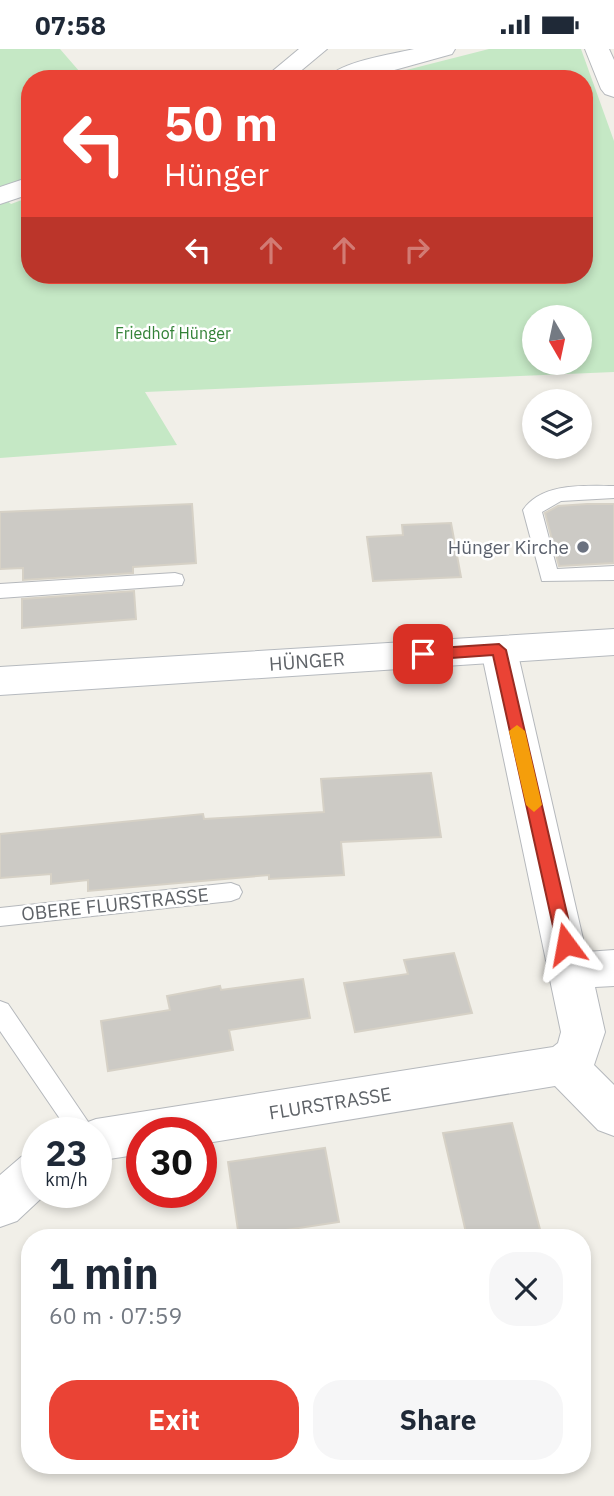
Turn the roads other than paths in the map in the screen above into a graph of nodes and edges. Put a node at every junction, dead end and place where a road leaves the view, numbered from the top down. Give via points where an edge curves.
1 (315, 49) edge
2 (443, 49) edge
3 (597, 49) edge
4 (287, 70) edge
5 (362, 70) edge
6 (614, 89) edge
7 (21, 188) edge
8 (0, 196) edge
9 (614, 492) edge
10 (614, 573) edge
11 (175, 580) dead end
12 (0, 591) edge
13 (614, 642) edge
14 (499, 650) junction
15 (0, 681) edge
16 (230, 892) dead end
17 (0, 917) edge
18 (614, 968) edge
19 (572, 971) junction
20 (0, 1011) edge
21 (564, 1065) junction
22 (614, 1115) edge
23 (73, 1117) edge
24 (112, 1137) edge
25 (21, 1186) edge
26 (0, 1205) edge

1 - 4 street
2 - 5 street
3 - 6 street
7 - 8 street
9 - 10 lane via 556,495 532,510 549,576
11 - 12 lane
13 - 14 street, HÜNGER
14 - 15 street, HÜNGER
14 - 19 street
16 - 17 lane, OBERE FLURSTRASSE
18 - 19 street
19 - 21 street via 583,1032 577,1054
20 - 23 lane
21 - 22 street
21 - 24 street, FLURSTRASSE
25 - 26 street

